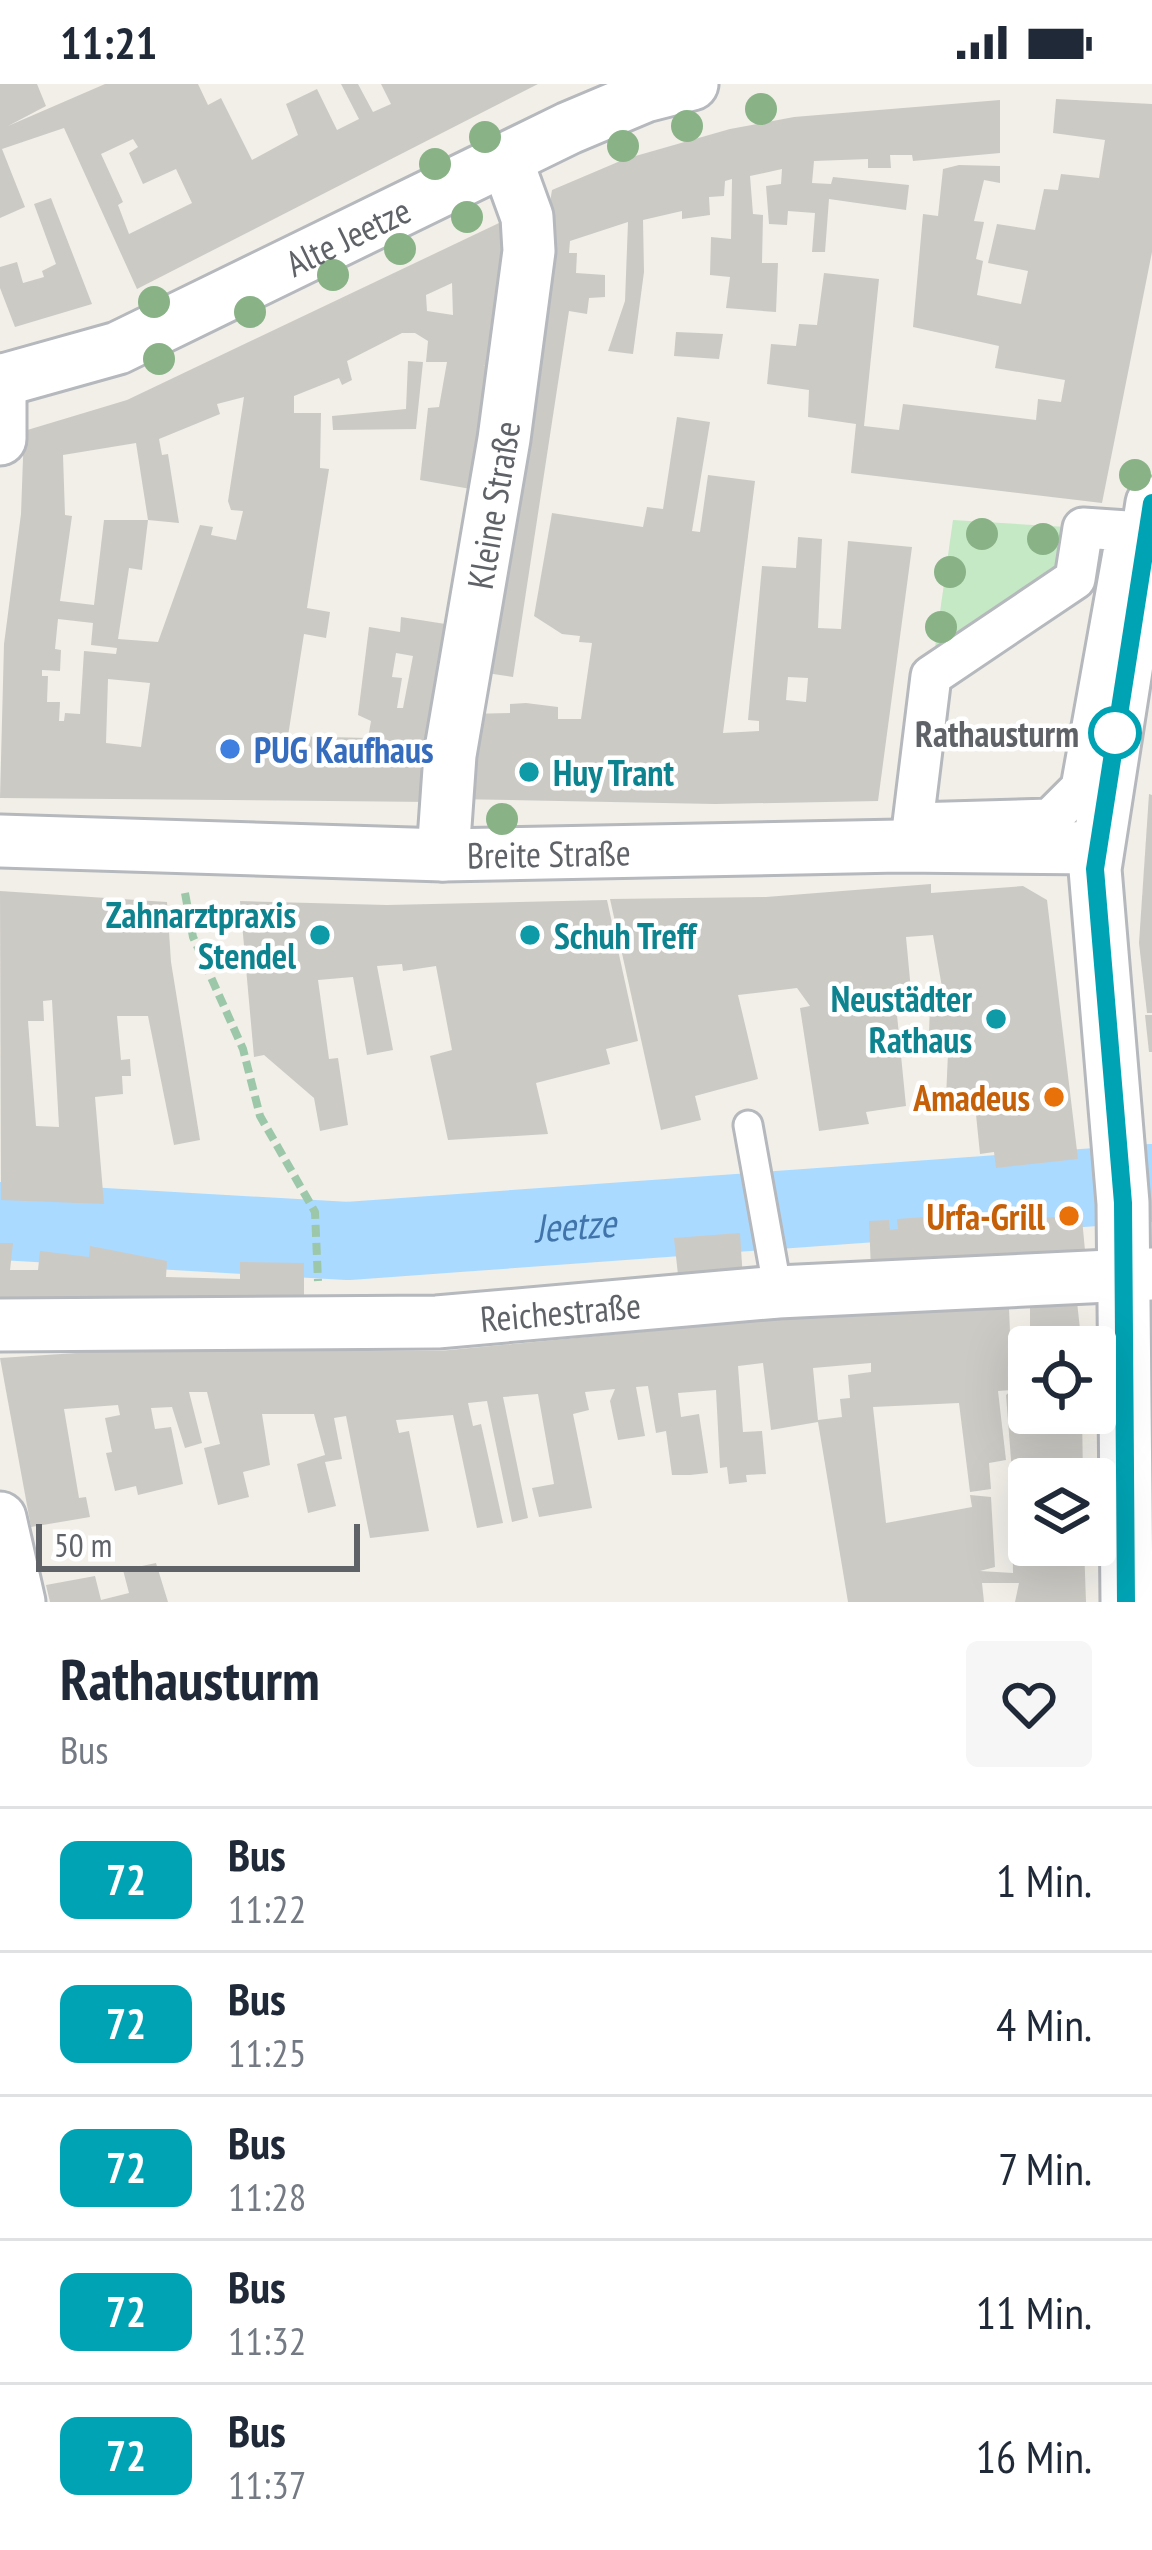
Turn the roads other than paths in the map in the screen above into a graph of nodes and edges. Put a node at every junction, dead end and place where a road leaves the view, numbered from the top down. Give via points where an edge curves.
1 (692, 84) edge
2 (506, 159) junction
3 (0, 381) edge
4 (0, 439) edge
5 (1150, 520) edge
6 (931, 676) joint
7 (0, 842) edge
8 (1096, 848) junction
9 (443, 855) junction
10 (748, 1125) dead end
11 (1137, 1275) edge
12 (778, 1292) junction
13 (0, 1325) edge
14 (0, 1518) edge
15 (19, 1602) edge
16 (1126, 1602) edge

1 - 2 street, Alte Jeetze via 645,96
2 - 3 street, Alte Jeetze via 118,348
2 - 9 street, Kleine Straße via 527,217 529,251 450,755
3 - 4 street
5 - 8 street
6 - 6 street via 1075,580 1083,528 1127,532 1092,740 1081,788 1068,806 1050,819 913,823
7 - 9 street, Breite Straße
8 - 9 street, Breite Straße
8 - 11 street via 1097,940
10 - 12 lane
11 - 12 street, Reichestraße
11 - 16 street
12 - 13 street, Reichestraße via 436,1322
14 - 15 street

